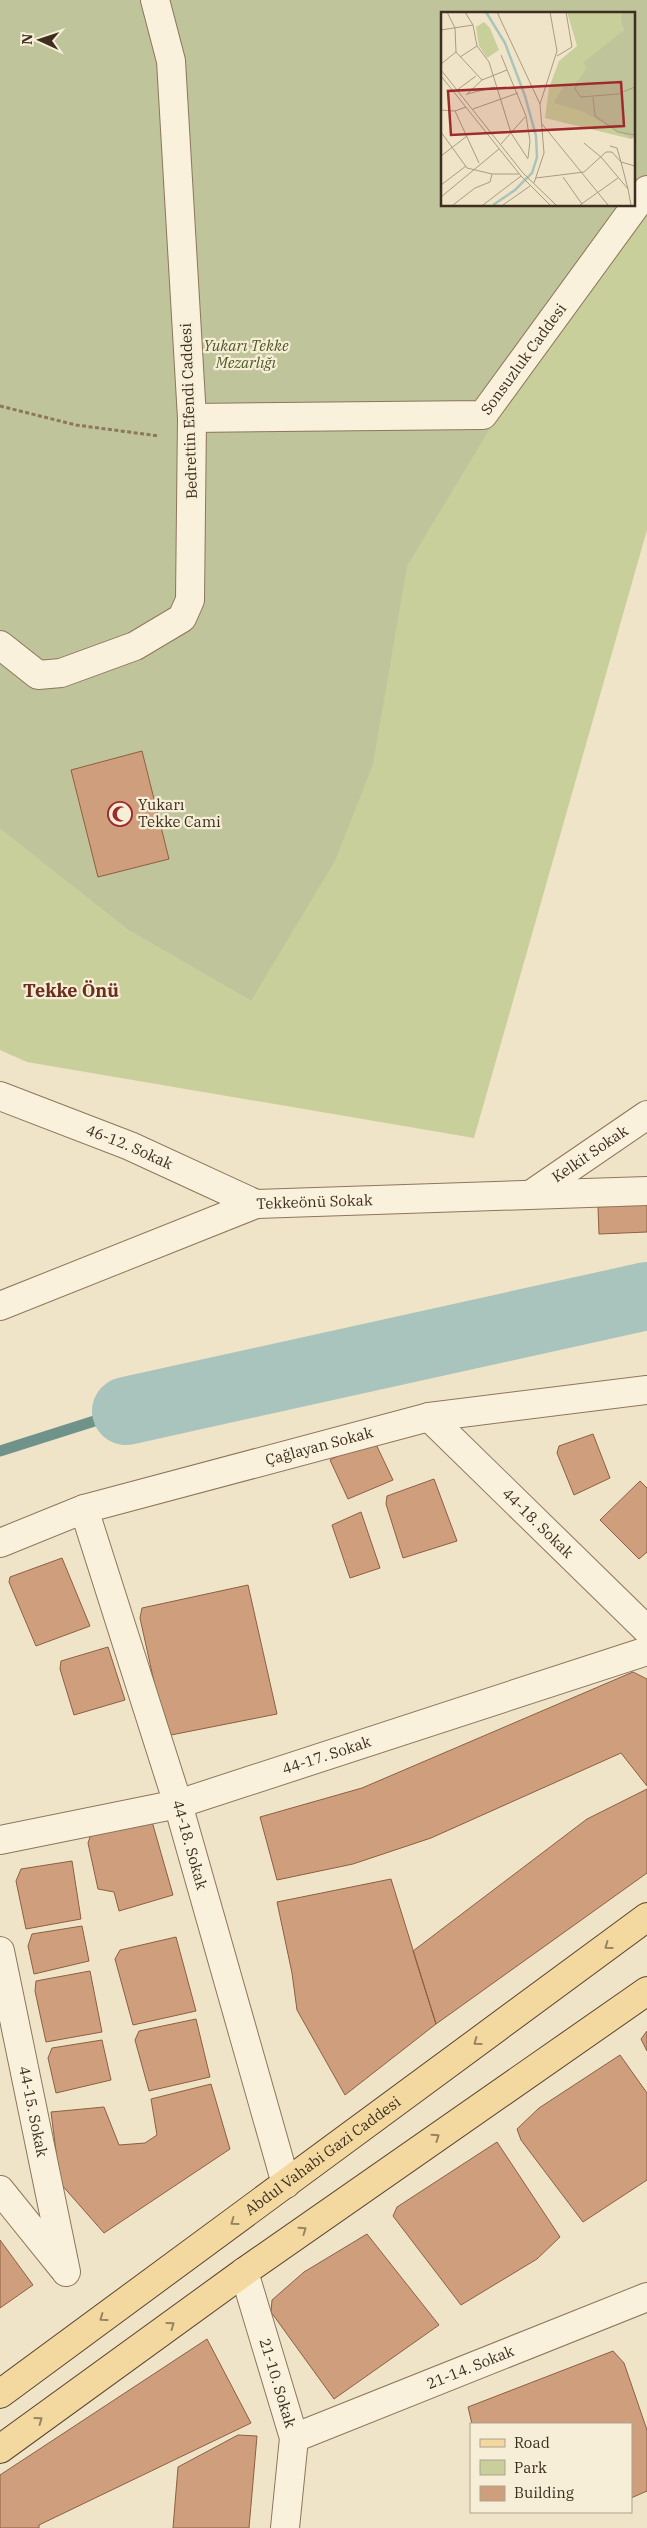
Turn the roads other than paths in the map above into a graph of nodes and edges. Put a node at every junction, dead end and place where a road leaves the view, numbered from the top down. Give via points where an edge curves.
1 (155, 0) edge
2 (647, 190) edge
3 (192, 429) junction
4 (0, 645) edge
5 (0, 1096) edge
6 (647, 1115) edge
7 (647, 1191) edge
8 (533, 1193) junction
9 (256, 1204) junction
10 (0, 1306) edge
11 (647, 1390) edge
12 (428, 1417) junction
13 (84, 1509) junction
14 (0, 1543) edge
15 (647, 1630) edge
16 (647, 1651) edge
17 (178, 1804) junction
18 (0, 1840) edge
19 (647, 1917) edge
20 (0, 1951) edge
21 (647, 1991) edge
22 (286, 2184) junction
23 (0, 2190) edge
24 (244, 2272) junction
25 (647, 2297) edge
26 (0, 2394) edge
27 (294, 2438) junction
28 (0, 2449) edge
29 (285, 2528) edge

1 - 3 street, Bedrettin Efendi Caddesi via 172,61
2 - 3 street, Sonsuzluk Caddesi via 483,415
3 - 4 street, Bedrettin Efendi Caddesi via 191,592 182,618 135,646 61,673 38,675
5 - 9 street, 46-12. Sokak via 130,1146
6 - 8 street, Kelkit Sokak
7 - 8 street, Tekkeönü Sokak
8 - 9 street, Tekkeönü Sokak
9 - 10 street, Tekkeönü Sokak
11 - 12 street, Çağlayan Sokak
12 - 13 street, Çağlayan Sokak
12 - 15 street, 44-18. Sokak
13 - 14 street, Çağlayan Sokak
13 - 17 street, 44-18. Sokak
16 - 17 street, 44-17. Sokak
17 - 18 street, 44-17. Sokak
17 - 22 street, 44-18. Sokak
19 -> 22 main road, Abdul Vahabi Gazi Caddesi
20 - 23 street, 44-15. Sokak via 66,2272
24 -> 21 main road
22 -> 26 main road, Abdul Vahabi Gazi Caddesi
24 - 27 street, 21-10. Sokak
28 -> 24 main road
25 - 27 street, 21-14. Sokak
27 - 29 street, 21-10. Sokak

